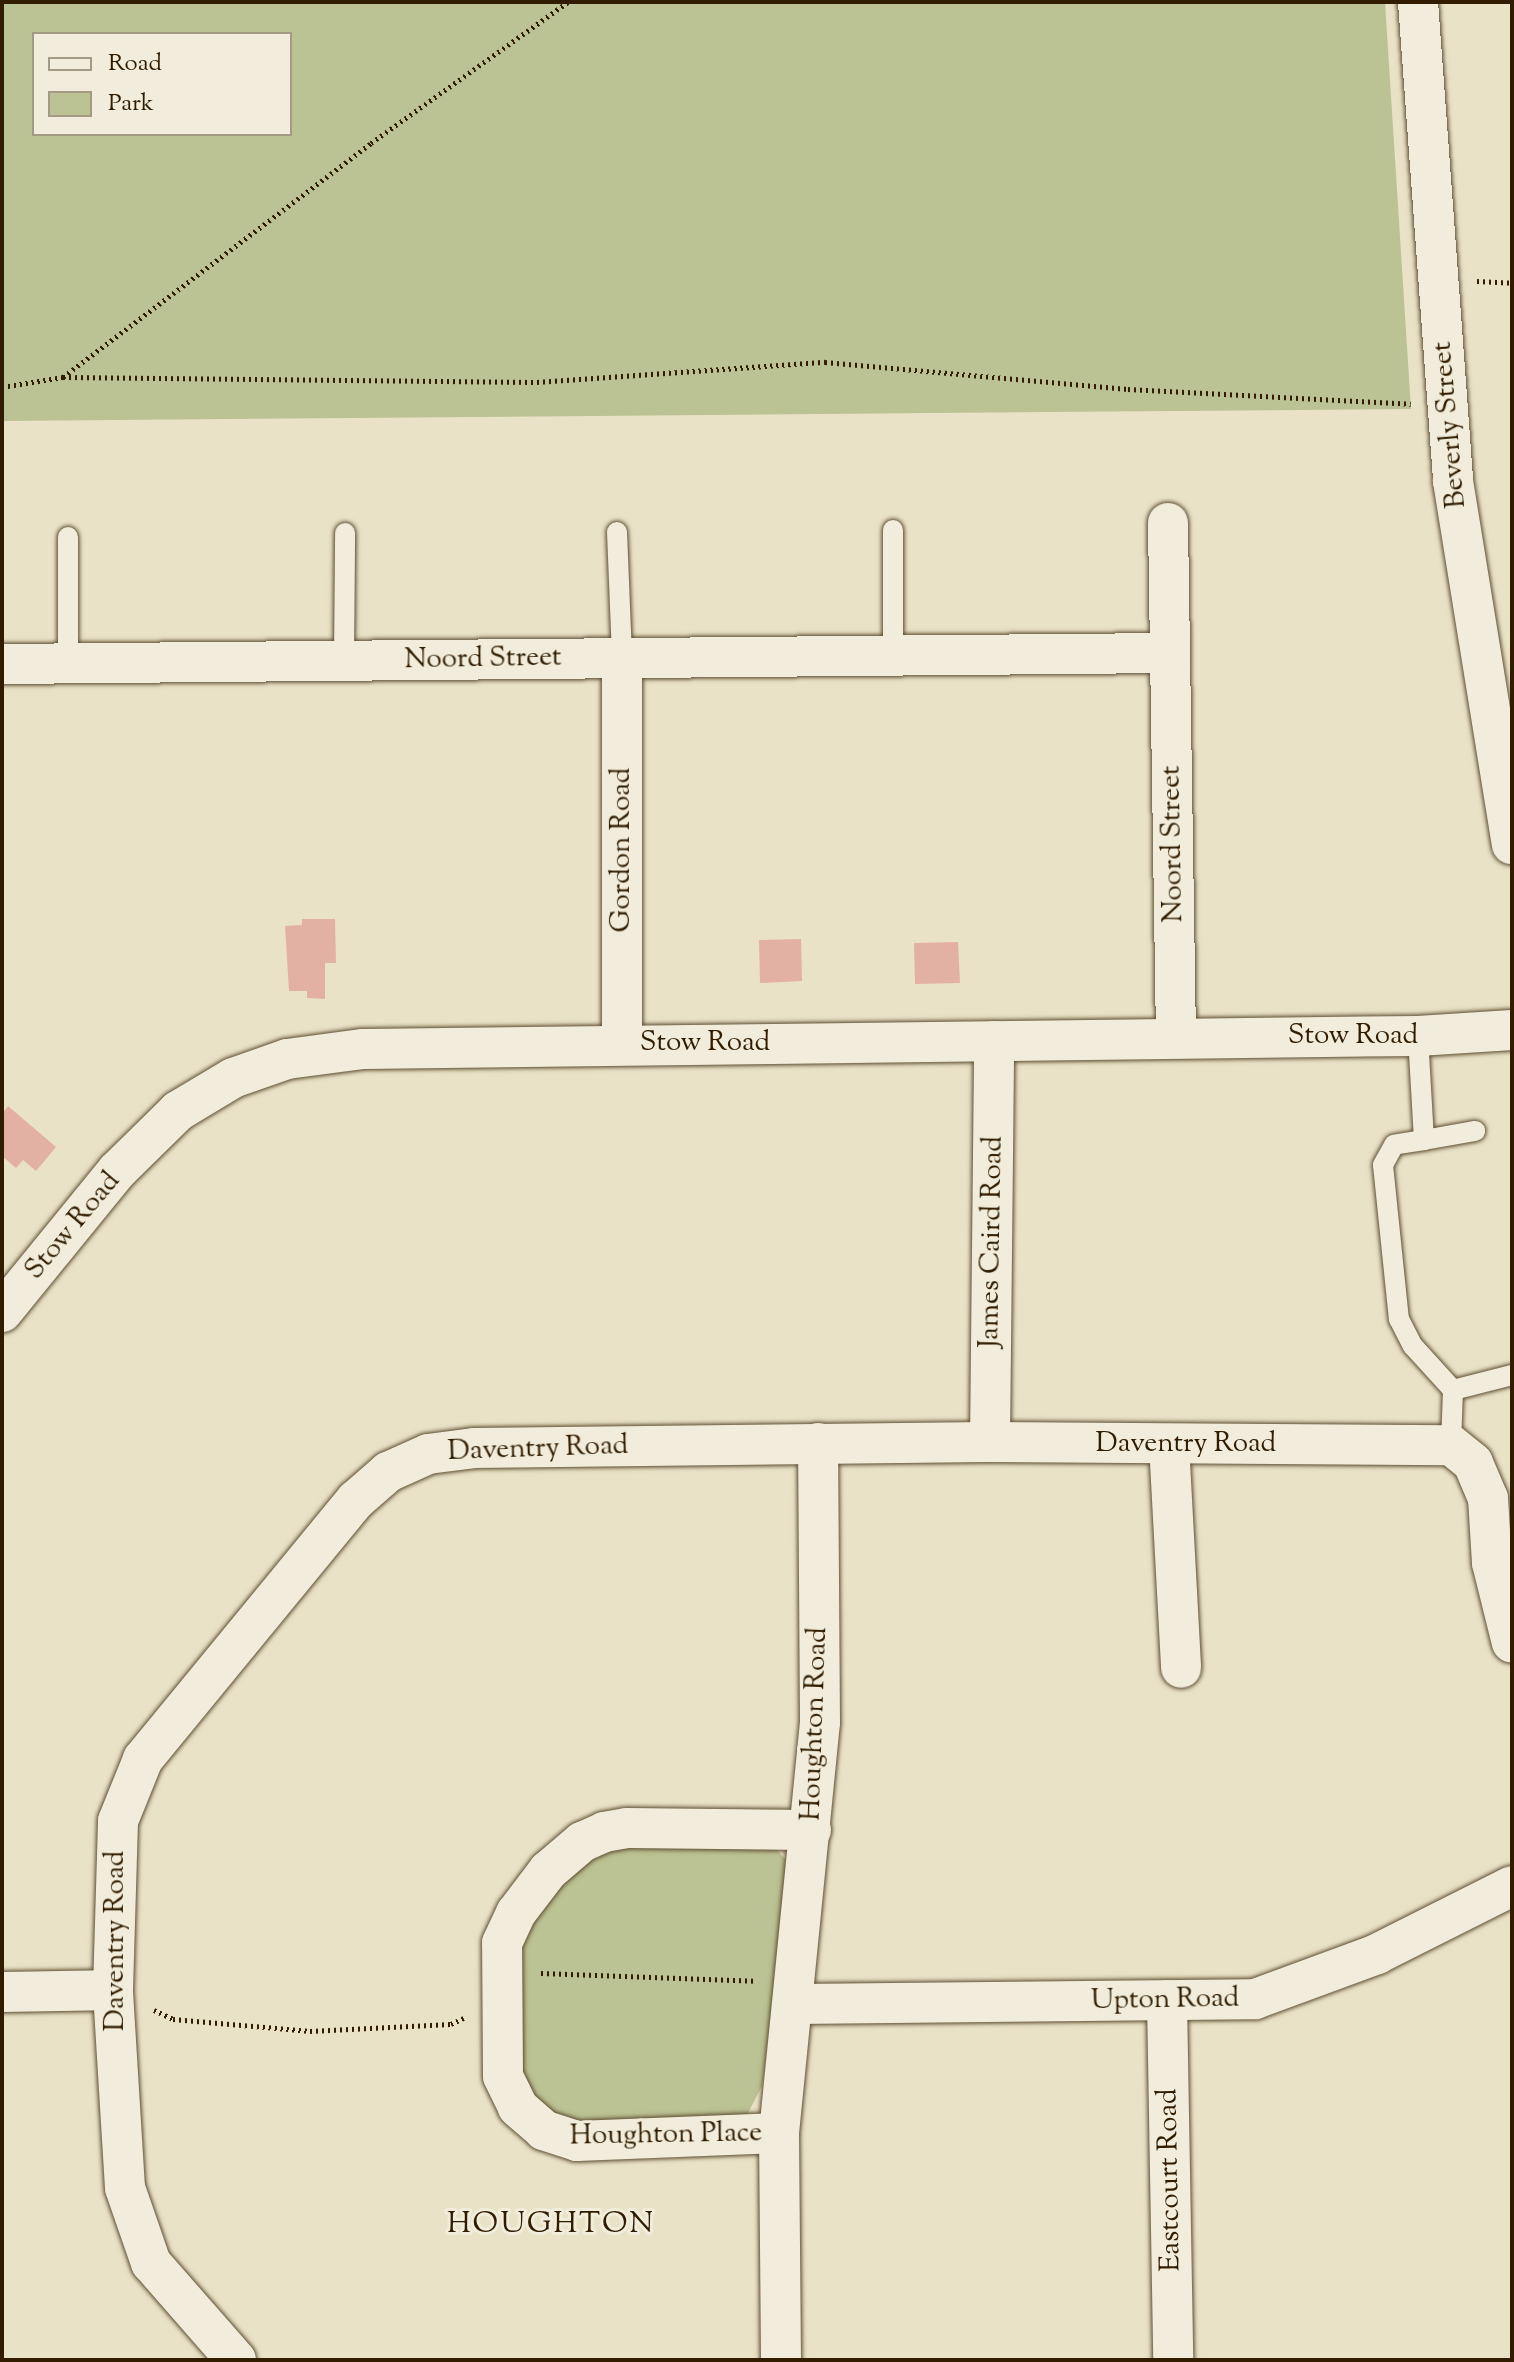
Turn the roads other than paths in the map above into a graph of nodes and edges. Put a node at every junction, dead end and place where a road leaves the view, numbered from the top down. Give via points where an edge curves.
1 (1418, 2) edge
2 (1168, 523) dead end
3 (893, 530) dead end
4 (617, 532) dead end
5 (345, 533) dead end
6 (68, 537) dead end
7 (1170, 653) junction
8 (893, 655) junction
9 (622, 657) junction
10 (344, 660) junction
11 (68, 663) junction
12 (2, 664) edge
13 (1512, 844) edge
14 (1512, 1030) edge
15 (1176, 1036) junction
16 (1418, 1036) junction
17 (994, 1041) junction
18 (622, 1043) junction
19 (1475, 1131) dead end
20 (1424, 1140) junction
21 (2, 1312) edge
22 (1512, 1375) edge
23 (1453, 1390) junction
24 (990, 1442) junction
25 (818, 1443) junction
26 (1169, 1444) junction
27 (1451, 1445) junction
28 (1512, 1643) edge
29 (1181, 1668) dead end
30 (811, 1830) junction
31 (1512, 1886) edge
32 (113, 1990) junction
33 (2, 1992) edge
34 (781, 1993) junction
35 (1167, 2000) junction
36 (779, 2133) junction
37 (236, 2360) edge
38 (781, 2360) edge
39 (1173, 2360) edge

1 - 13 street, Beverly Street via 1453,481
2 - 7 street, Noord Street
3 - 8 lane
4 - 9 lane
5 - 10 lane
6 - 11 lane
7 - 8 street, Noord Street
7 - 15 street, Noord Street
8 - 9 street, Noord Street
9 - 10 street, Noord Street
9 - 18 street, Gordon Road
10 - 11 street, Noord Street
11 - 12 street, Noord Street
14 - 16 street, Stow Road
15 - 16 street, Stow Road
15 - 17 street, Stow Road
16 - 20 lane
17 - 18 street, Stow Road
17 - 24 street, James Caird Road
18 - 21 street, Stow Road via 363,1049 287,1059 233,1078 178,1111 117,1171
19 - 20 lane
20 - 23 lane via 1394,1145 1383,1165 1399,1319 1408,1339
22 - 23 lane
23 - 27 lane
24 - 25 street, Daventry Road
24 - 26 street, Daventry Road
25 - 30 street, Houghton Road via 820,1722
25 - 32 street, Daventry Road via 451,1449 407,1462 371,1485 132,1777 116,1846
26 - 27 street, Daventry Road
26 - 29 street
27 - 28 street via 1473,1463 1488,1498 1492,1563
30 - 34 street, Houghton Road
30 - 36 street, Houghton Place via 626,1828 582,1842 548,1871 507,1927 501,2001 503,2076 518,2107 544,2130 577,2141
31 - 35 street, Upton Road via 1300,1985 1255,1999
32 - 33 street
32 - 37 street, Daventry Road via 118,2133 136,2227 151,2263
34 - 35 street, Upton Road
34 - 36 street
35 - 39 street, Eastcourt Road
36 - 38 street

